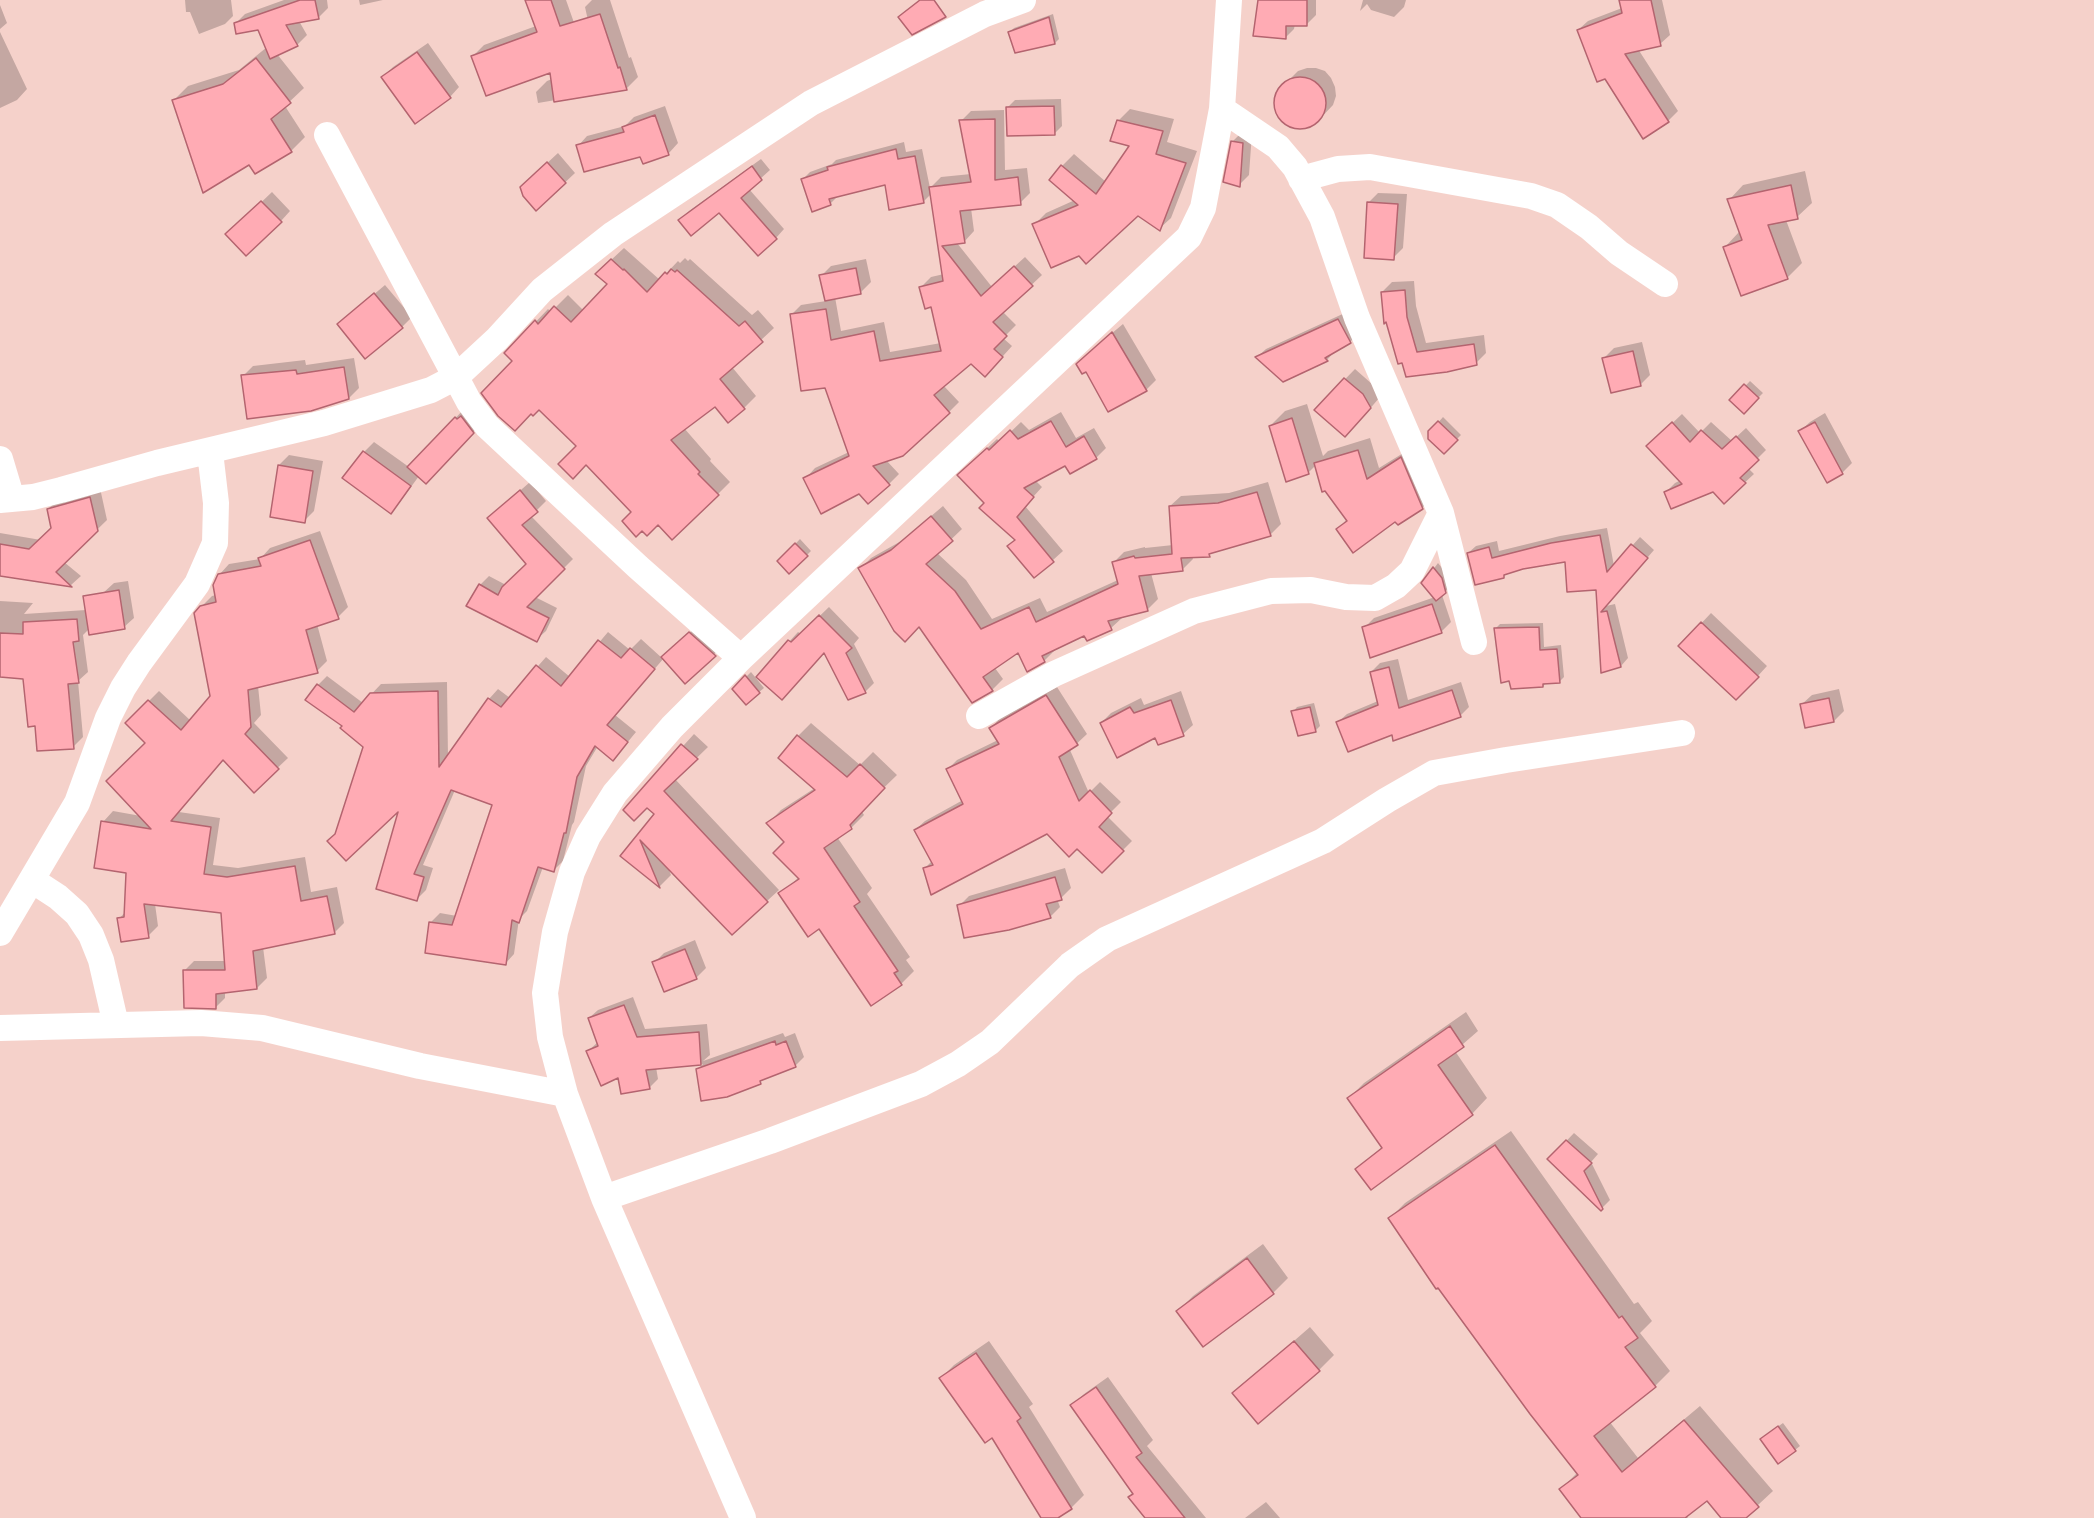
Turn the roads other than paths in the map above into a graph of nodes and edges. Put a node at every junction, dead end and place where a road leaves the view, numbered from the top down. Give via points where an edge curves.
1 (1023, 0) edge
2 (1229, 0) edge
3 (1222, 109) junction
4 (327, 135) dead end
5 (1301, 179) junction
6 (1665, 284) dead end
7 (456, 377) junction
8 (210, 452) junction
9 (0, 459) edge
10 (6, 500) edge
11 (1441, 513) junction
12 (1474, 642) dead end
13 (741, 658) junction
14 (979, 716) dead end
15 (1682, 733) dead end
16 (32, 880) junction
17 (0, 933) edge
18 (116, 1025) junction
19 (0, 1028) edge
20 (566, 1094) junction
21 (604, 1198) junction
22 (743, 1518) edge

1 - 7 street via 985,14 811,103 613,234 542,290
2 - 3 street
3 - 5 street via 1278,147
3 - 13 street via 1203,208 1189,237
4 - 7 street
5 - 6 street via 1338,169 1370,167 1531,196 1557,205
5 - 11 street via 1322,217 1357,318
7 - 8 street via 409,398
7 - 13 street via 488,426
8 - 10 street
8 - 16 street via 216,503 215,543 197,584 123,688 77,803
9 - 10 street
11 - 12 street
11 - 14 street via 1412,571 1376,598 1311,590 1271,591 1194,611 1054,674
13 - 20 street via 672,727 615,793 588,836 572,872 555,932 546,993 550,1037
15 - 21 street via 1434,773 1323,841 1107,939 1070,964 990,1042 921,1084
16 - 17 street
16 - 18 street via 77,914 91,935
18 - 19 street
18 - 20 street via 201,1023 262,1028 430,1068
20 - 21 street
21 - 22 street

